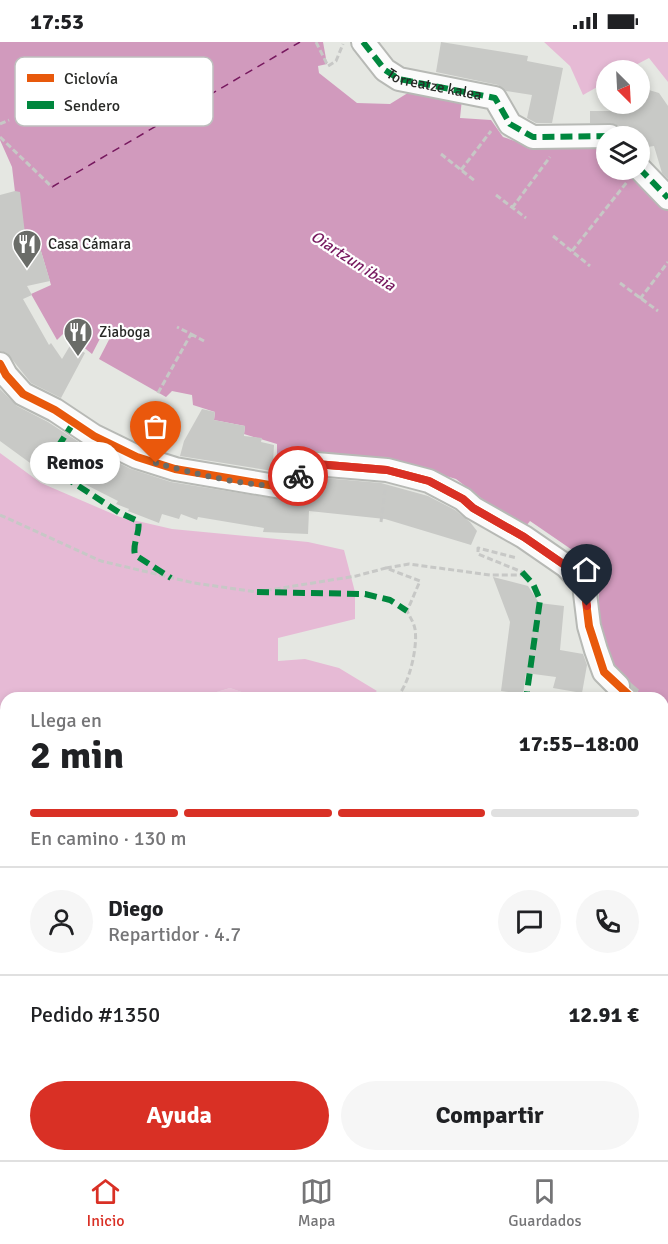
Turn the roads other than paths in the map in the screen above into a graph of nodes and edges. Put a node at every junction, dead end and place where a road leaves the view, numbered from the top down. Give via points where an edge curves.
1 (363, 42) edge
2 (468, 109) dead end
3 (499, 119) junction
4 (596, 136) edge
5 (641, 180) edge
6 (668, 198) edge
7 (0, 364) edge
8 (618, 686) tunnel mouth

1 - 3 street, Torreatze kalea via 385,69 399,79 495,98
2 - 3 street
3 - 4 street, Torreatze kalea via 533,137
5 - 6 street
7 - 8 street via 22,394 137,457 176,469 281,487 294,485 304,463 387,470 438,485 524,537 566,566 584,585 596,650 604,672

